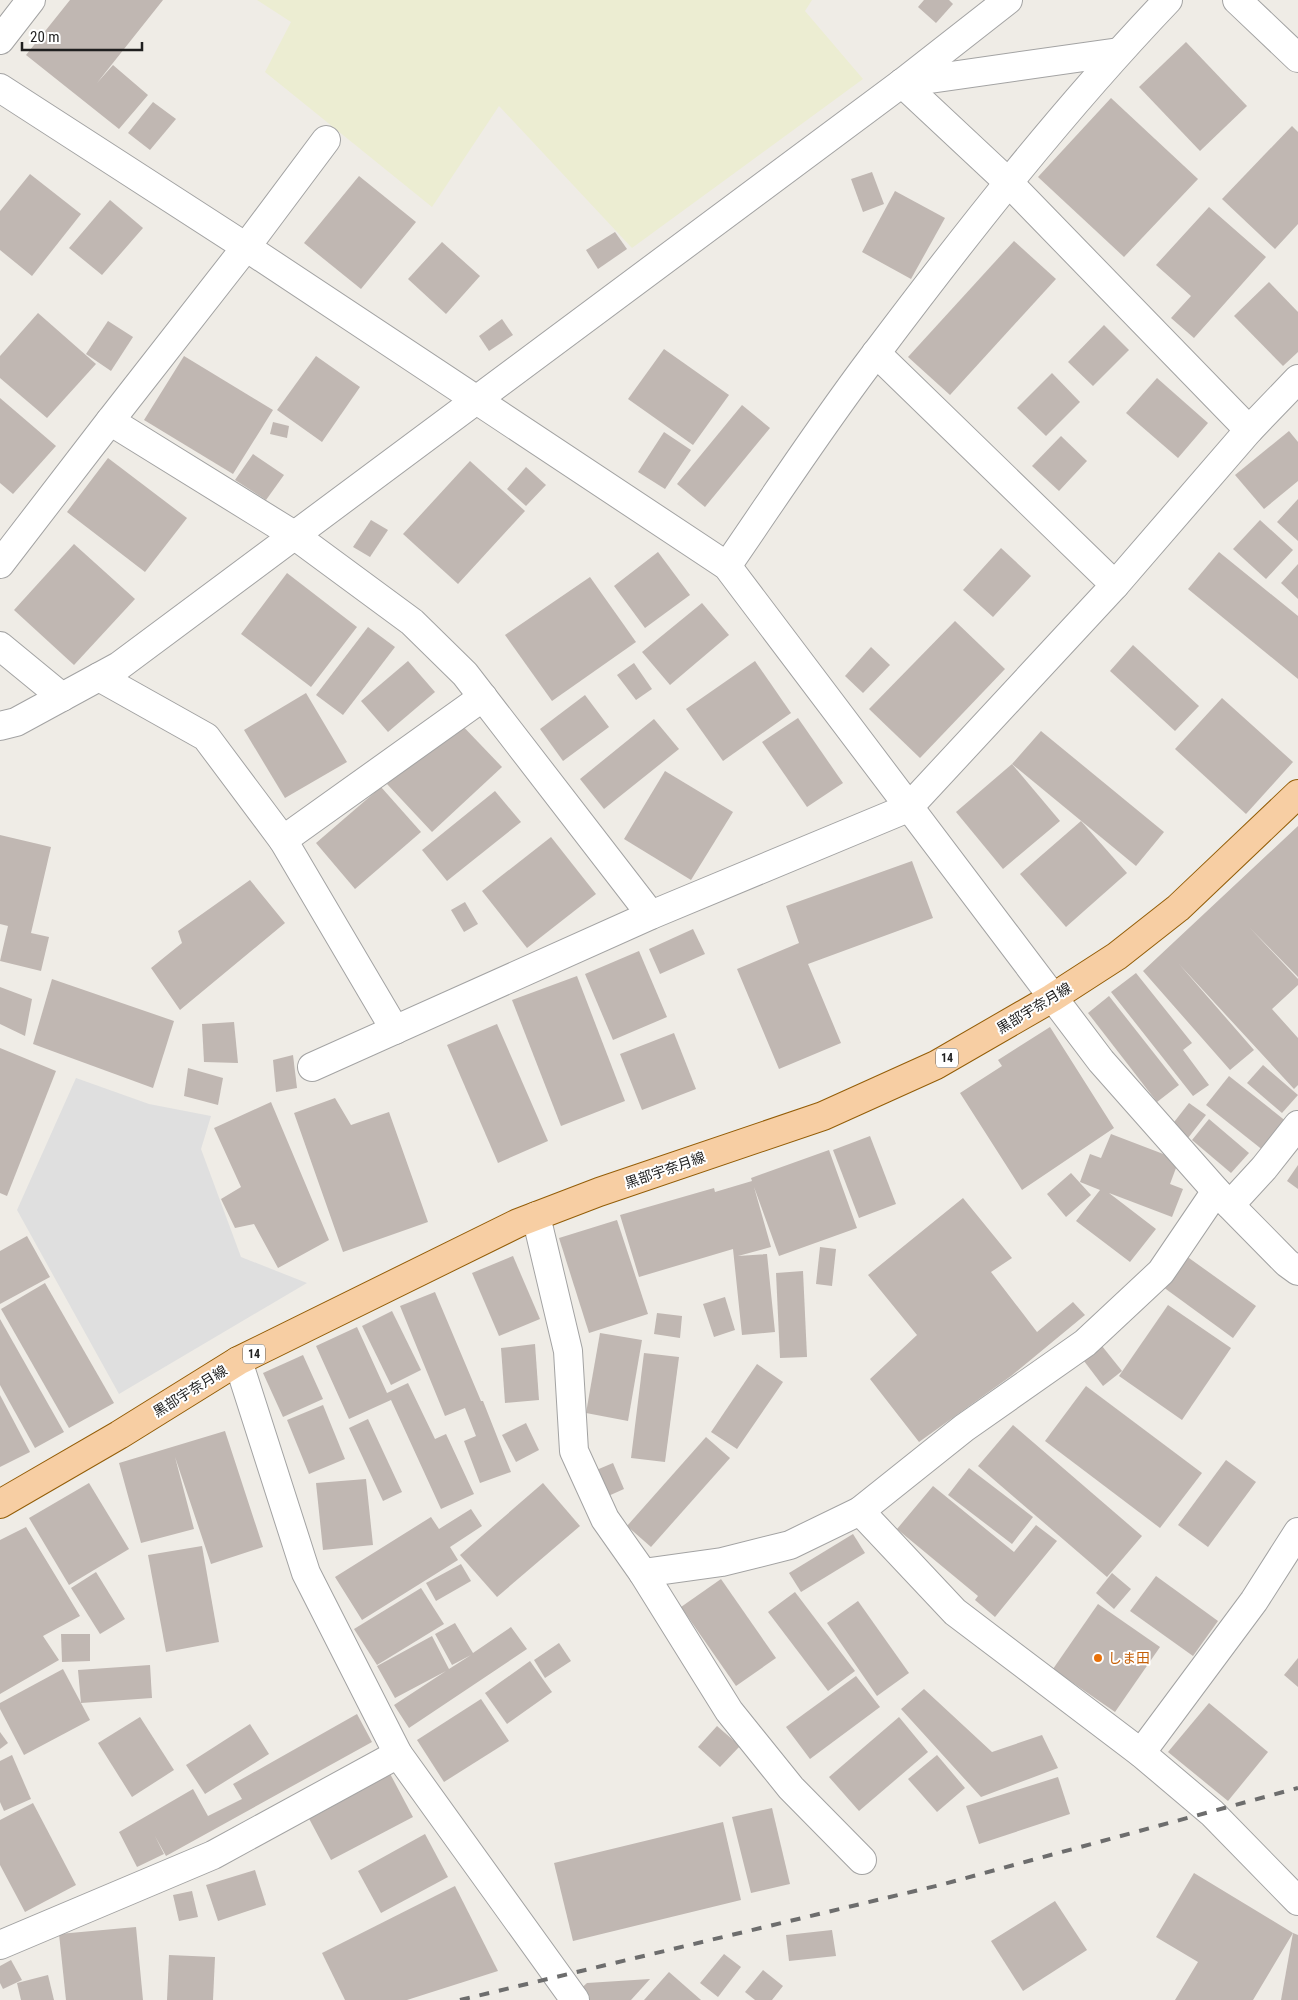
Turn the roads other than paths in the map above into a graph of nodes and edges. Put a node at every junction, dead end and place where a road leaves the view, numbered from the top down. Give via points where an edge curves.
1 (31, 0) edge
2 (1008, 0) edge
3 (1168, 0) edge
4 (1237, 0) edge
5 (0, 40) edge
6 (1119, 52) junction
7 (1298, 58) edge
8 (902, 83) junction
9 (0, 88) edge
10 (326, 140) dead end
11 (1009, 183) junction
12 (246, 247) junction
13 (876, 353) junction
14 (1298, 380) edge
15 (474, 400) junction
16 (110, 420) junction
17 (1249, 430) junction
18 (294, 535) junction
19 (0, 564) edge
20 (727, 566) junction
21 (1115, 585) junction
22 (0, 646) edge
23 (99, 677) junction
24 (62, 697) junction
25 (483, 697) junction
26 (0, 726) edge
27 (1298, 795) edge
28 (908, 808) junction
29 (283, 840) junction
30 (651, 915) junction
31 (1052, 998) junction
32 (395, 1030) junction
33 (312, 1067) dead end
34 (1298, 1125) edge
35 (1223, 1198) junction
36 (536, 1216) junction
37 (1298, 1270) edge
38 (238, 1361) junction
39 (0, 1503) edge
40 (860, 1511) junction
41 (1298, 1532) edge
42 (643, 1573) junction
43 (1142, 1753) junction
44 (398, 1754) junction
45 (862, 1860) dead end
46 (1298, 1901) edge
47 (0, 1945) edge
48 (576, 2000) edge

1 - 5 street
2 - 8 street
3 - 6 street
4 - 7 street
6 - 8 street
6 - 11 street
8 - 11 street
8 - 15 street
9 - 12 street
10 - 12 street
11 - 13 street
11 - 17 street
12 - 15 street
12 - 16 street
13 - 20 street
13 - 21 street
14 - 17 street
15 - 18 street
15 - 20 street
16 - 18 street
16 - 19 street
17 - 21 street
18 - 23 street via 119,666
18 - 25 street via 412,622 465,674
20 - 28 street
21 - 28 street
22 - 24 street
23 - 24 street
23 - 29 street via 206,737
24 - 26 street via 16,722
25 - 29 street
25 - 30 street
27 - 31 main road, 黒部宇奈月線 / 14 via 1178,908 1117,956
28 - 30 street
28 - 31 street
29 - 32 street
30 - 32 street
31 - 35 street via 1101,1061
31 - 36 main road, 黒部宇奈月線 / 14 via 936,1065 823,1116
32 - 33 street
34 - 35 street via 1264,1168
35 - 37 street via 1287,1263
35 - 40 street via 1161,1272 1085,1343 964,1428
36 - 38 main road, 黒部宇奈月線 / 14 via 421,1269
36 - 42 street via 568,1352 574,1452 605,1519
38 - 39 main road, 黒部宇奈月線 / 14 via 118,1436
38 - 44 street via 306,1573
40 - 42 street via 790,1546 722,1562
40 - 43 street via 955,1612
41 - 43 street via 1254,1601
42 - 45 street via 729,1711 791,1788
43 - 46 street via 1219,1820
44 - 47 street via 213,1855
44 - 48 street

